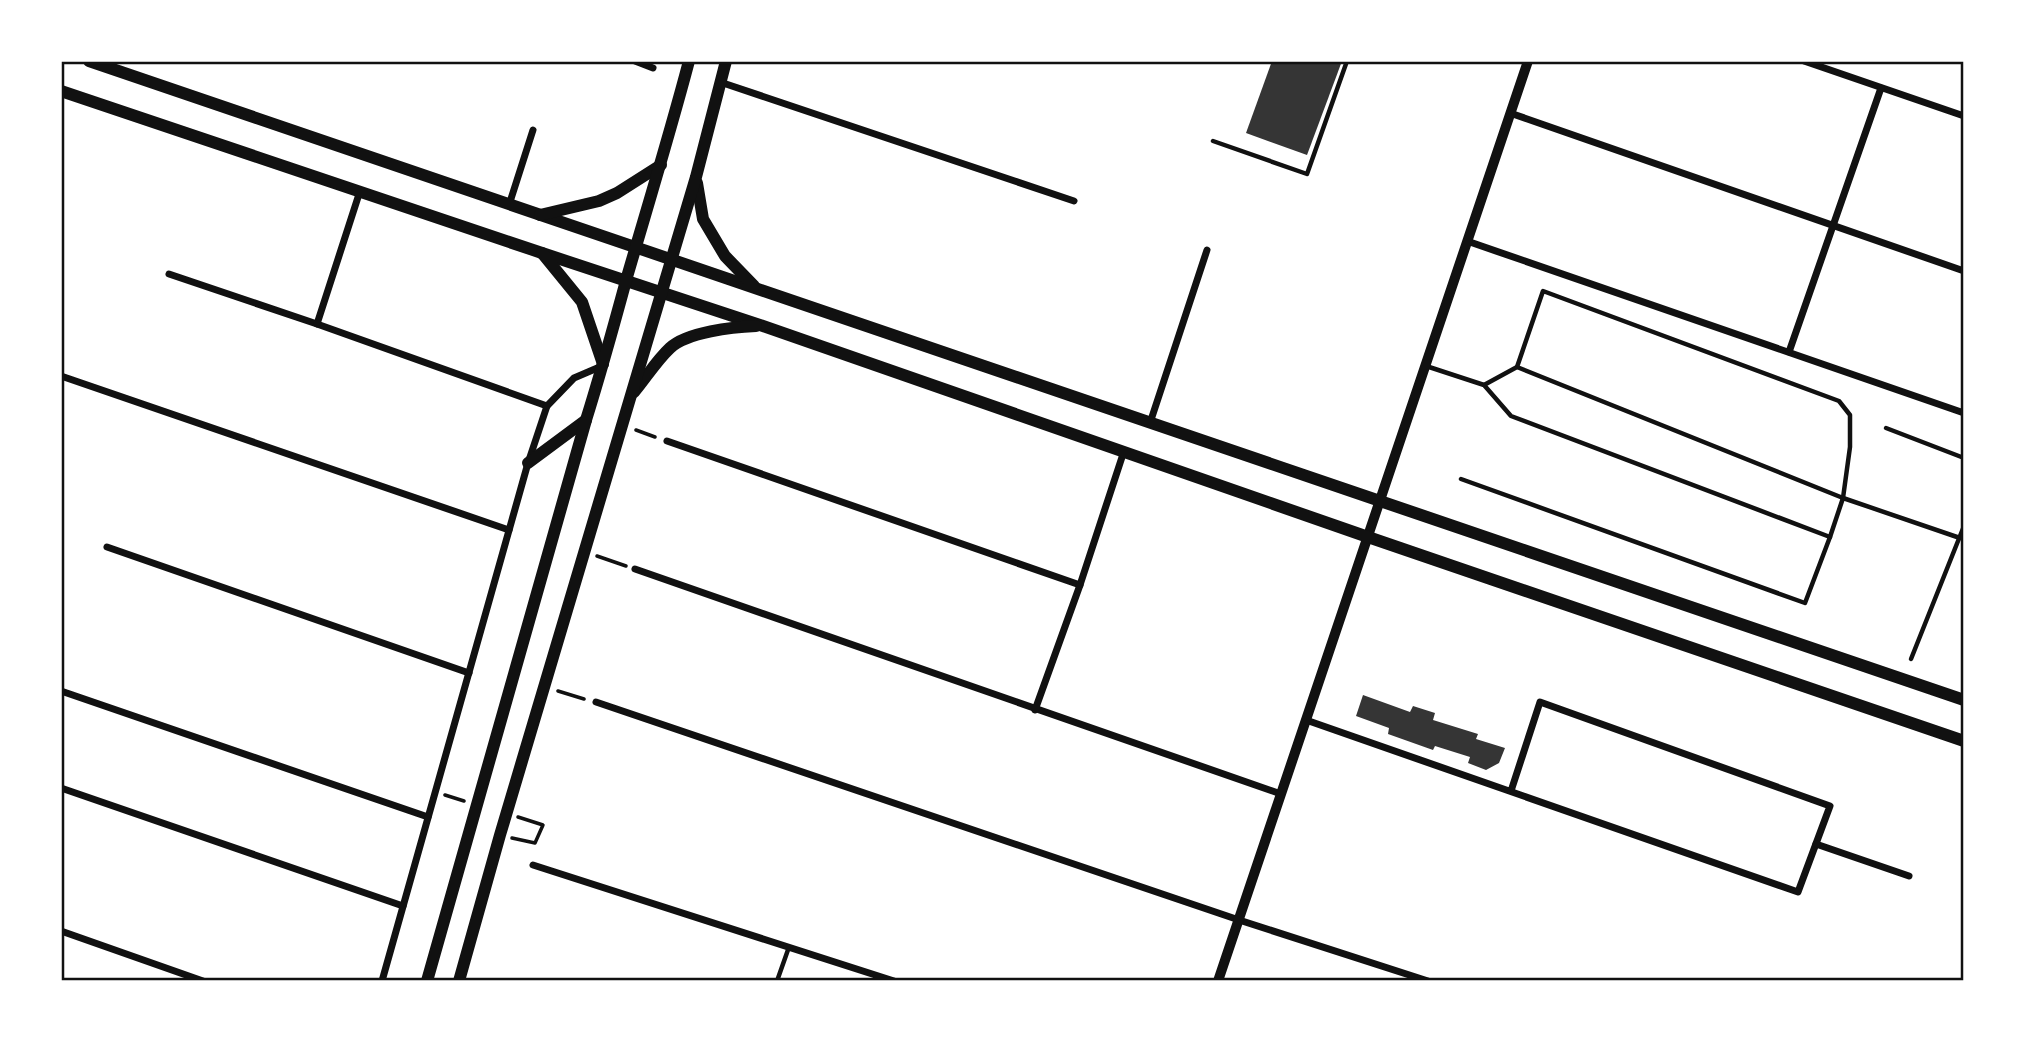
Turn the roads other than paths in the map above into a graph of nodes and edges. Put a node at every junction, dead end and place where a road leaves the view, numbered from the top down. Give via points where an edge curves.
1 (89, 61) edge
2 (635, 61) edge
3 (689, 61) edge
4 (726, 61) edge
5 (1347, 61) edge
6 (1528, 61) edge
7 (1804, 61) edge
8 (653, 68) dead end
9 (720, 82) junction
10 (1881, 88) junction
11 (61, 91) edge
12 (1510, 113) junction
13 (1964, 116) edge
14 (534, 130) dead end
15 (1213, 141) dead end
16 (661, 166) junction
17 (696, 177) junction
18 (360, 191) junction
19 (1074, 201) dead end
20 (509, 205) junction
21 (540, 215) junction
22 (1833, 225) junction
23 (1467, 241) junction
24 (636, 248) junction
25 (1207, 250) dead end
26 (542, 253) junction
27 (671, 260) junction
28 (1964, 271) edge
29 (169, 274) dead end
30 (626, 280) junction
31 (757, 289) junction
32 (661, 292) junction
33 (317, 324) junction
34 (763, 326) junction
35 (1789, 352) junction
36 (604, 366) junction
37 (1425, 366) junction
38 (1517, 367) junction
39 (61, 376) edge
40 (1484, 385) junction
41 (630, 398) junction
42 (547, 406) junction
43 (1964, 413) edge
44 (586, 420) junction
45 (1150, 423) junction
46 (1886, 428) dead end
47 (667, 441) road end
48 (1124, 451) junction
49 (1964, 458) edge
50 (528, 463) junction
51 (1461, 479) dead end
52 (1843, 498) junction
53 (1380, 501) junction
54 (1964, 526) edge
55 (509, 530) junction
56 (1368, 537) junction
57 (1830, 537) junction
58 (1960, 538) junction
59 (107, 547) dead end
60 (635, 569) road end
61 (1080, 585) junction
62 (1911, 659) dead end
63 (469, 673) junction
64 (61, 691) edge
65 (1964, 700) edge
66 (596, 702) road end
67 (1035, 710) junction
68 (1306, 720) junction
69 (1964, 741) edge
70 (61, 788) edge
71 (1511, 790) junction
72 (1281, 794) junction
73 (428, 817) junction
74 (1816, 844) junction
75 (534, 865) dead end
76 (1909, 876) dead end
77 (404, 906) junction
78 (1239, 920) junction
79 (61, 931) edge
80 (789, 947) junction
81 (203, 981) edge
82 (382, 981) edge
83 (427, 981) edge
84 (459, 981) edge
85 (777, 981) edge
86 (894, 981) edge
87 (1218, 981) edge
88 (1427, 981) edge

1 - 20 main road
2 - 8 street
3 - 16 main road
4 - 9 main road
5 - 15 lane via 1307,174
6 - 12 street
7 - 10 street
9 - 17 main road
9 - 19 street
10 - 13 street
10 - 22 street
11 - 18 main road
12 - 22 street
12 - 23 street
14 - 20 street
16 - 21 main road via 599,201
16 - 24 main road
17 - 27 main road
17 - 31 main road via 703,219 725,256
18 - 26 main road
18 - 33 street
20 - 21 main road
21 - 24 main road
22 - 28 street
22 - 35 street
23 - 35 street
23 - 37 street
24 - 27 main road
24 - 30 main road
25 - 45 street
26 - 30 main road
26 - 36 main road via 582,302
27 - 31 main road
27 - 32 main road
29 - 33 street
30 - 32 main road
30 - 36 main road
31 - 45 main road
32 - 34 main road
32 - 41 main road
33 - 42 street
34 - 41 main road via 699,334 671,346
34 - 48 main road
35 - 43 street
36 - 42 street via 574,378
36 - 44 main road
37 - 40 lane
37 - 53 street
38 - 40 lane
38 - 52 lane
38 - 52 lane via 1543,291 1839,401 1850,415
39 - 55 street
40 - 57 lane via 1511,416
41 - 84 main road
42 - 50 street
44 - 50 main road
44 - 83 main road
45 - 53 main road
46 - 49 lane
47 - 61 street
48 - 56 main road
48 - 61 street
50 - 55 street
51 - 57 lane via 1805,603
52 - 57 lane
52 - 58 lane
53 - 56 street
53 - 65 main road
54 - 58 lane
55 - 63 street
56 - 68 street
56 - 69 main road
58 - 62 lane
59 - 63 street
60 - 67 street
61 - 67 street
63 - 73 street
64 - 73 street
66 - 78 street
67 - 72 street
68 - 71 street
68 - 72 street
70 - 77 street
71 - 74 street via 1798,892
71 - 74 street via 1540,702 1830,806
72 - 78 street
73 - 77 street
74 - 76 street
75 - 80 street
77 - 82 street
78 - 87 street
78 - 88 street
79 - 81 street
80 - 85 lane
80 - 86 street

